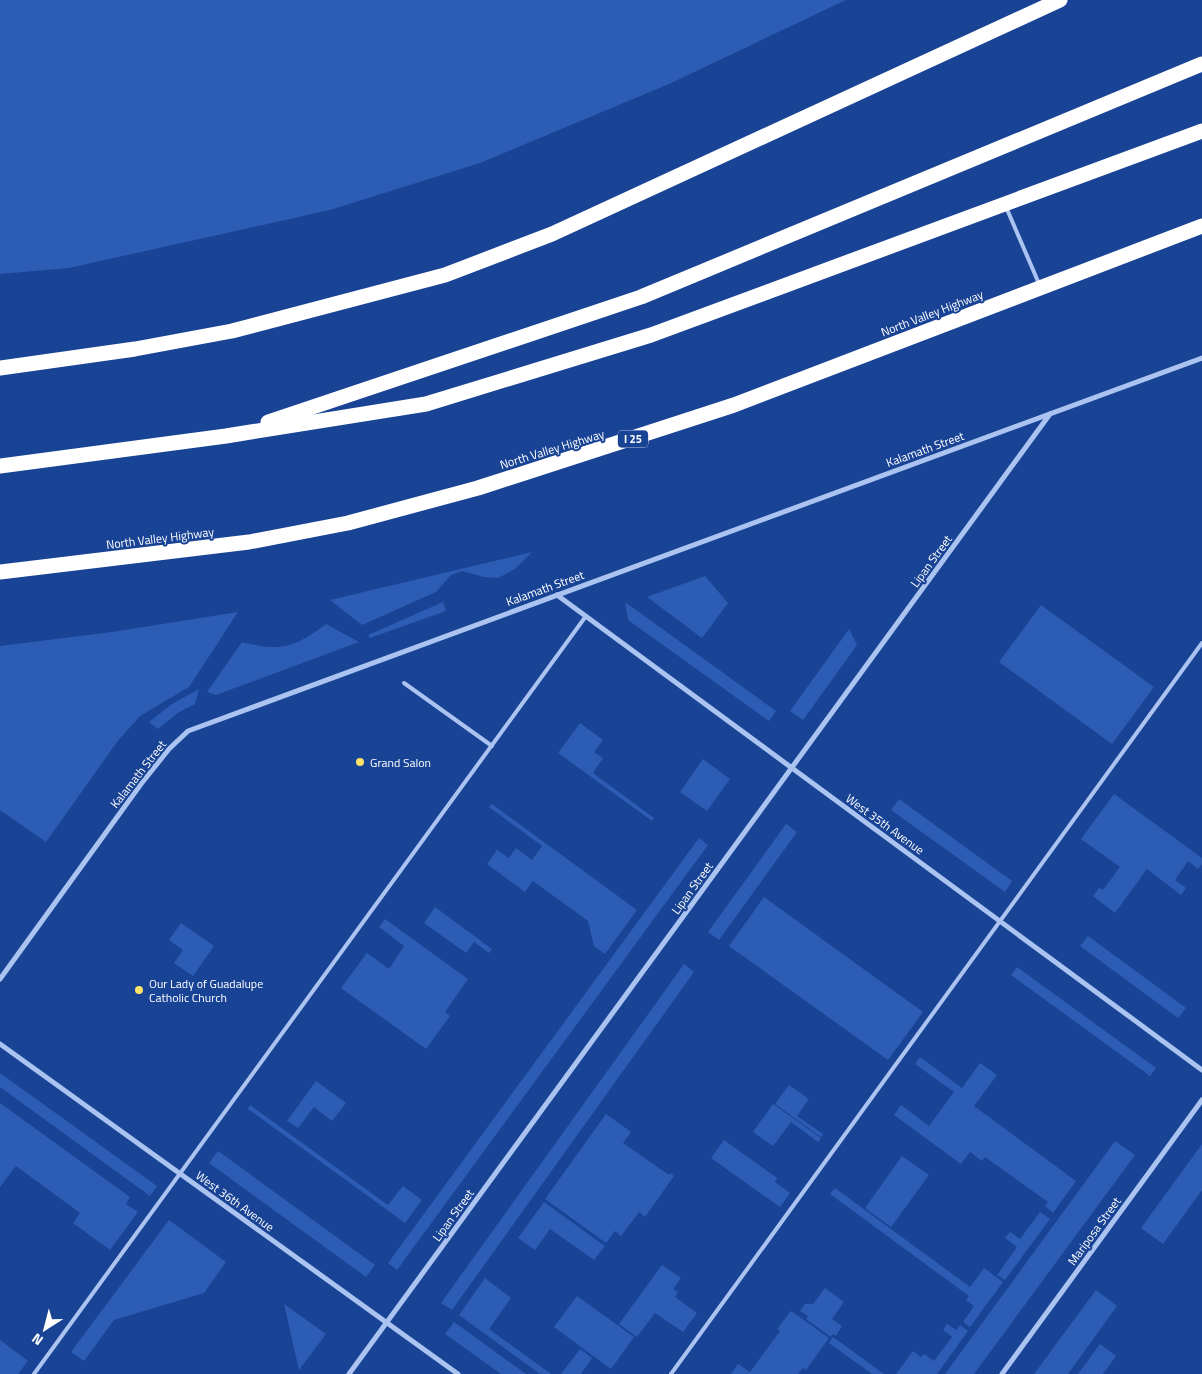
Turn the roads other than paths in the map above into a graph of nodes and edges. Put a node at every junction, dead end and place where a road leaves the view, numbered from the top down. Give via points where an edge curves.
1 (1060, 0) edge
2 (1202, 64) edge
3 (1202, 131) edge
4 (1005, 204) junction
5 (1202, 228) edge
6 (1040, 288) junction
7 (1202, 358) edge
8 (0, 368) edge
9 (1051, 414) junction
10 (226, 436) junction
11 (0, 466) edge
12 (0, 572) edge
13 (557, 594) junction
14 (586, 616) junction
15 (1202, 643) edge
16 (404, 683) dead end
17 (492, 746) junction
18 (792, 768) junction
19 (1000, 921) junction
20 (0, 979) edge
21 (0, 1044) edge
22 (1202, 1070) edge
23 (1202, 1100) edge
24 (180, 1174) junction
25 (387, 1322) junction
26 (34, 1374) edge
27 (349, 1374) edge
28 (458, 1374) edge
29 (671, 1374) edge
30 (1002, 1374) edge

1 - 8 highway via 552,234 445,275 232,330 135,349
2 - 10 highway via 641,297
3 - 4 highway
4 - 6 lane
4 - 10 highway via 651,335 426,404
5 - 6 highway, North Valley Highway / I 25
6 - 12 highway, North Valley Highway / I 25 via 734,405 478,488 348,523 249,542
7 - 9 street, Kalamath Street
9 - 13 street, Kalamath Street
9 - 18 street, Lipan Street
10 - 11 highway
13 - 14 street, West 35th Avenue
13 - 20 street, Kalamath Street via 188,731 141,784
14 - 17 lane
14 - 18 street, West 35th Avenue
15 - 19 lane
16 - 17 lane
17 - 24 lane
18 - 19 street, West 35th Avenue
18 - 25 street, Lipan Street
19 - 22 street, West 35th Avenue
19 - 29 lane
21 - 24 street, West 36th Avenue
23 - 30 street, Mariposa Street
24 - 25 street, West 36th Avenue
24 - 26 lane
25 - 27 street, Lipan Street
25 - 28 street, West 36th Avenue

